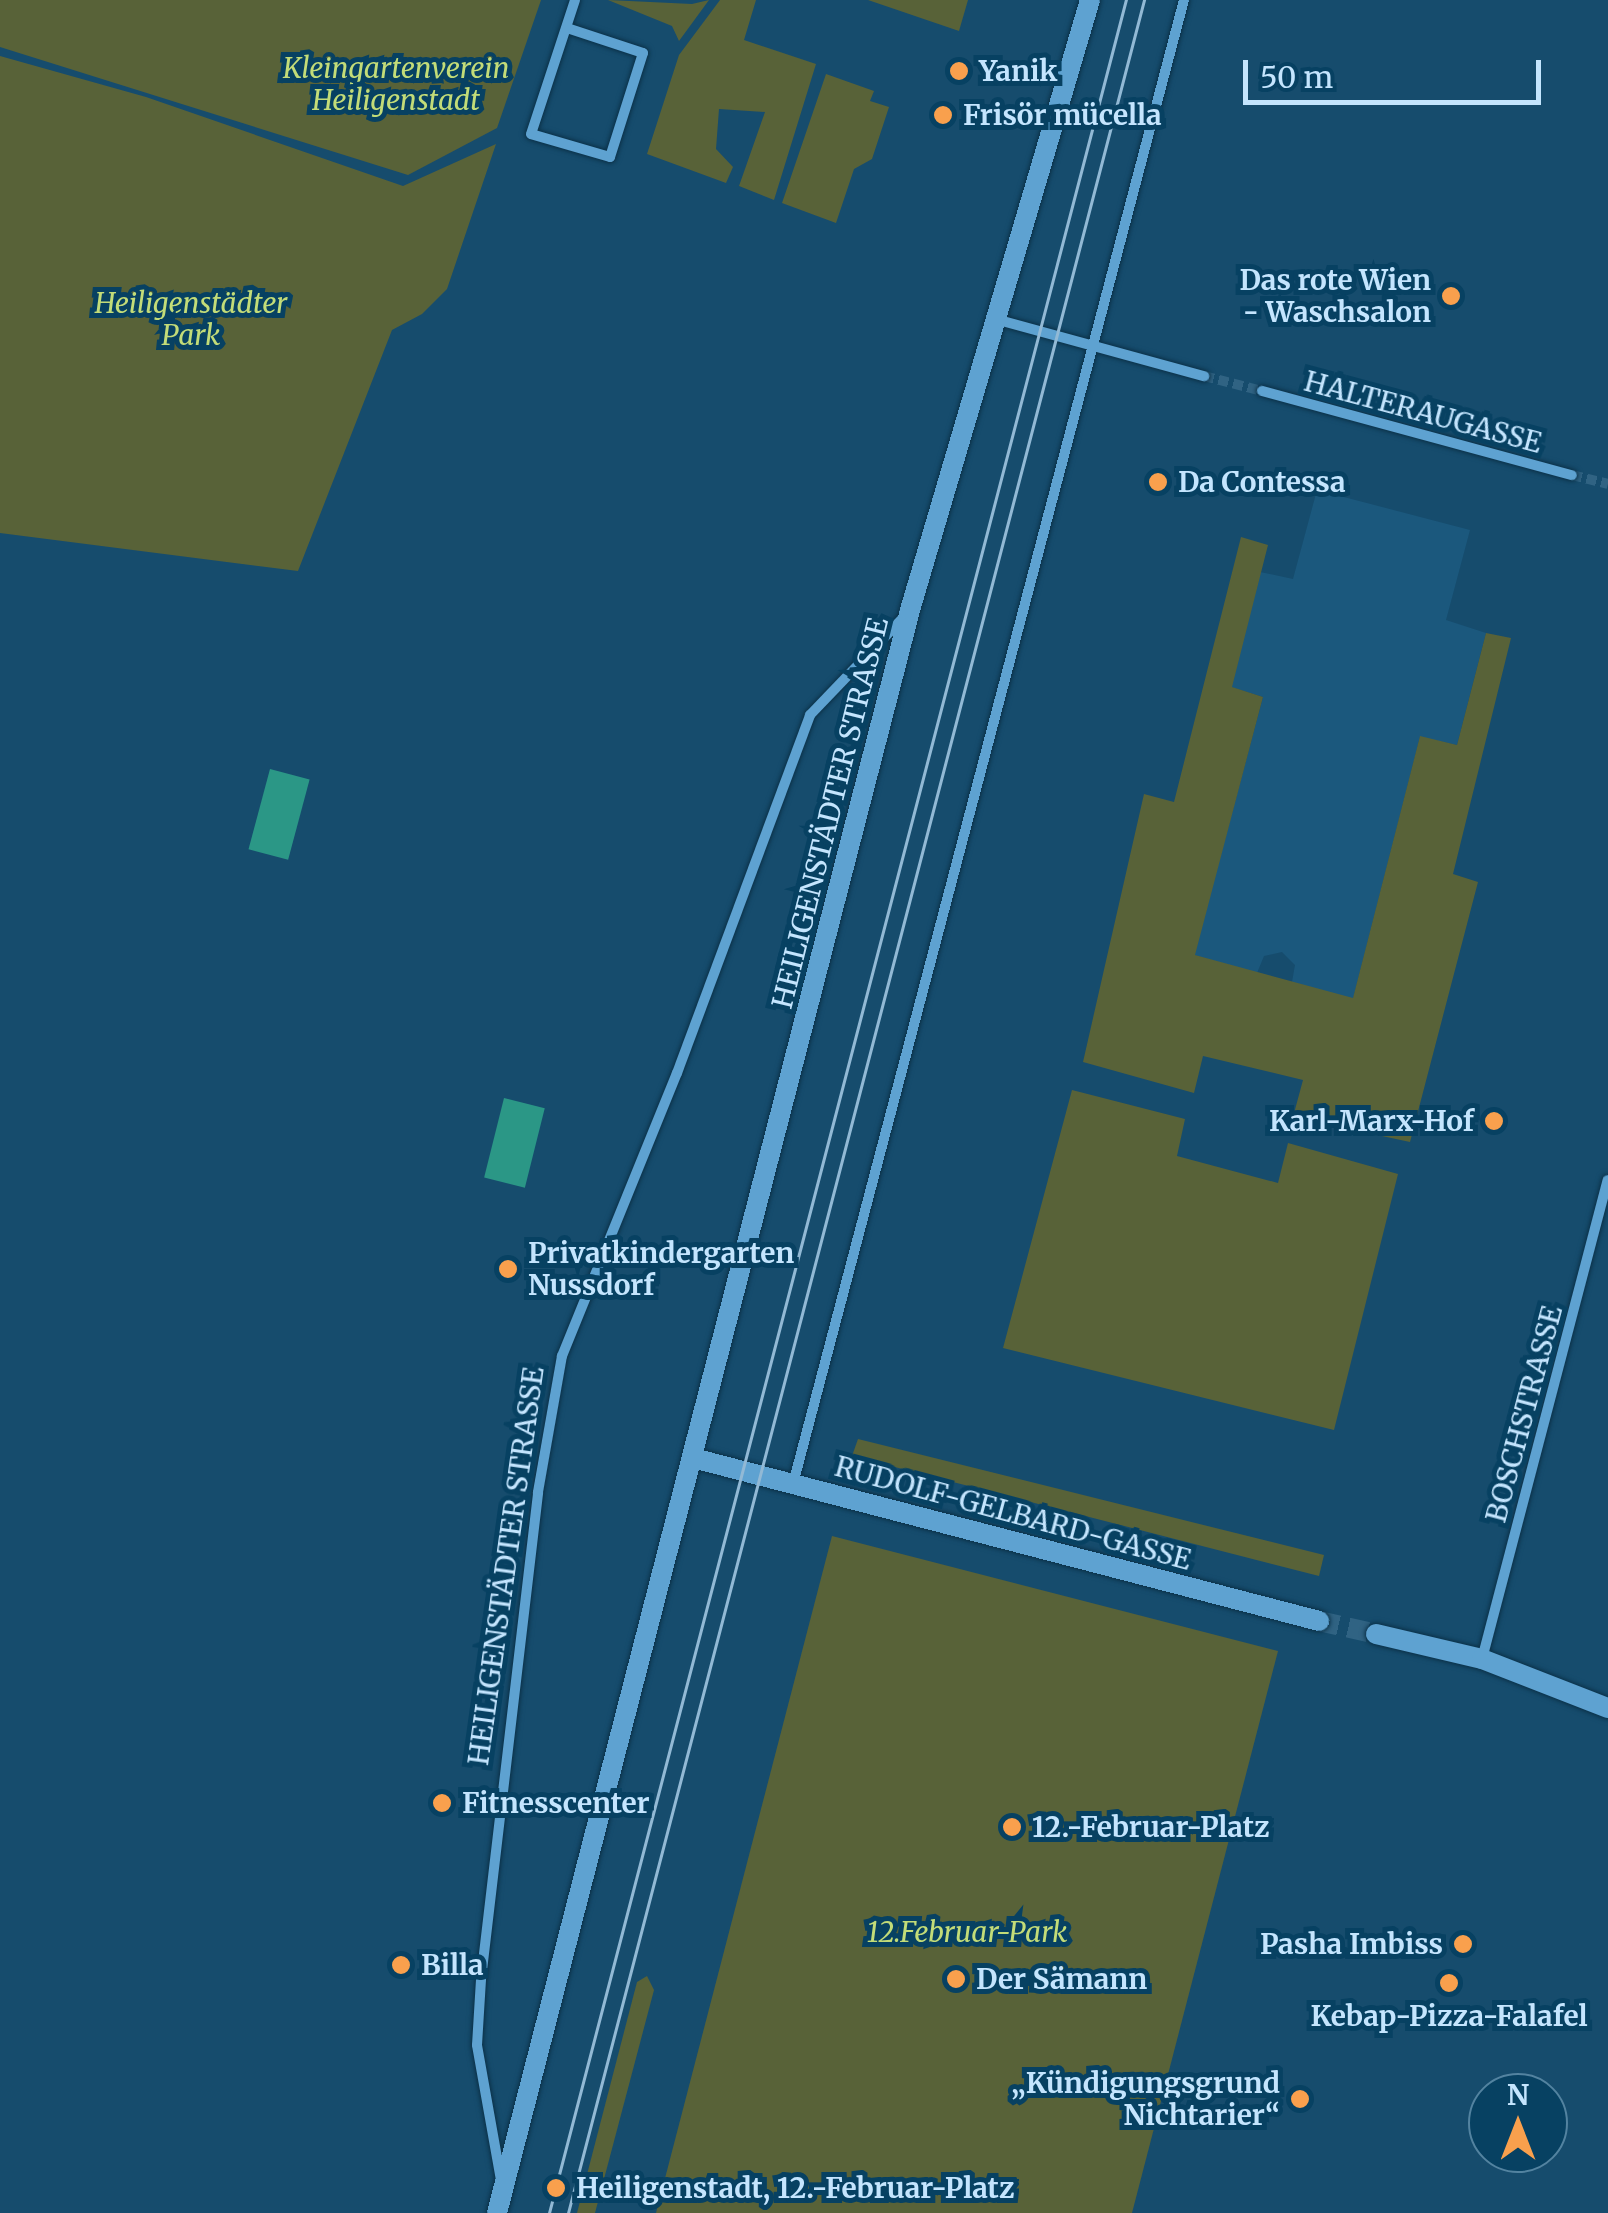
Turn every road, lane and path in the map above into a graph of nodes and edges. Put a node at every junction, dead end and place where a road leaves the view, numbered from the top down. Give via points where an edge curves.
1 (576, 0) edge
2 (1090, 0) edge
3 (1184, 0) edge
4 (567, 28) junction
5 (994, 318) junction
6 (1091, 345) junction
7 (1204, 376) tunnel mouth
8 (1262, 391) tunnel mouth
9 (1572, 475) tunnel mouth
10 (910, 610) junction
11 (1608, 1180) edge
12 (693, 1458) junction
13 (793, 1484) junction
14 (1319, 1621) tunnel mouth
15 (1376, 1634) tunnel mouth
16 (1482, 1659) junction
17 (1608, 1708) edge
18 (502, 2192) junction
19 (498, 2213) edge

1 - 4 street
2 - 5 main road, HEILIGENSTÄDTER STRASSE
3 - 6 street
4 - 4 street via 531,134 610,158 644,52
5 - 6 street
5 - 10 main road, HEILIGENSTÄDTER STRASSE
6 - 7 street
6 - 13 street
8 - 9 street, HALTERAUGASSE
10 - 12 main road, HEILIGENSTÄDTER STRASSE
10 - 18 street, HEILIGENSTÄDTER STRASSE via 810,715 677,1074 562,1356 538,1492 481,1979 477,2045
11 - 16 street, BOSCHSTRASSE
12 - 13 main road, RUDOLF-GELBARD-GASSE
12 - 18 main road, HEILIGENSTÄDTER STRASSE
13 - 14 main road, RUDOLF-GELBARD-GASSE
15 - 16 main road
16 - 17 main road
18 - 19 main road, HEILIGENSTÄDTER STRASSE

